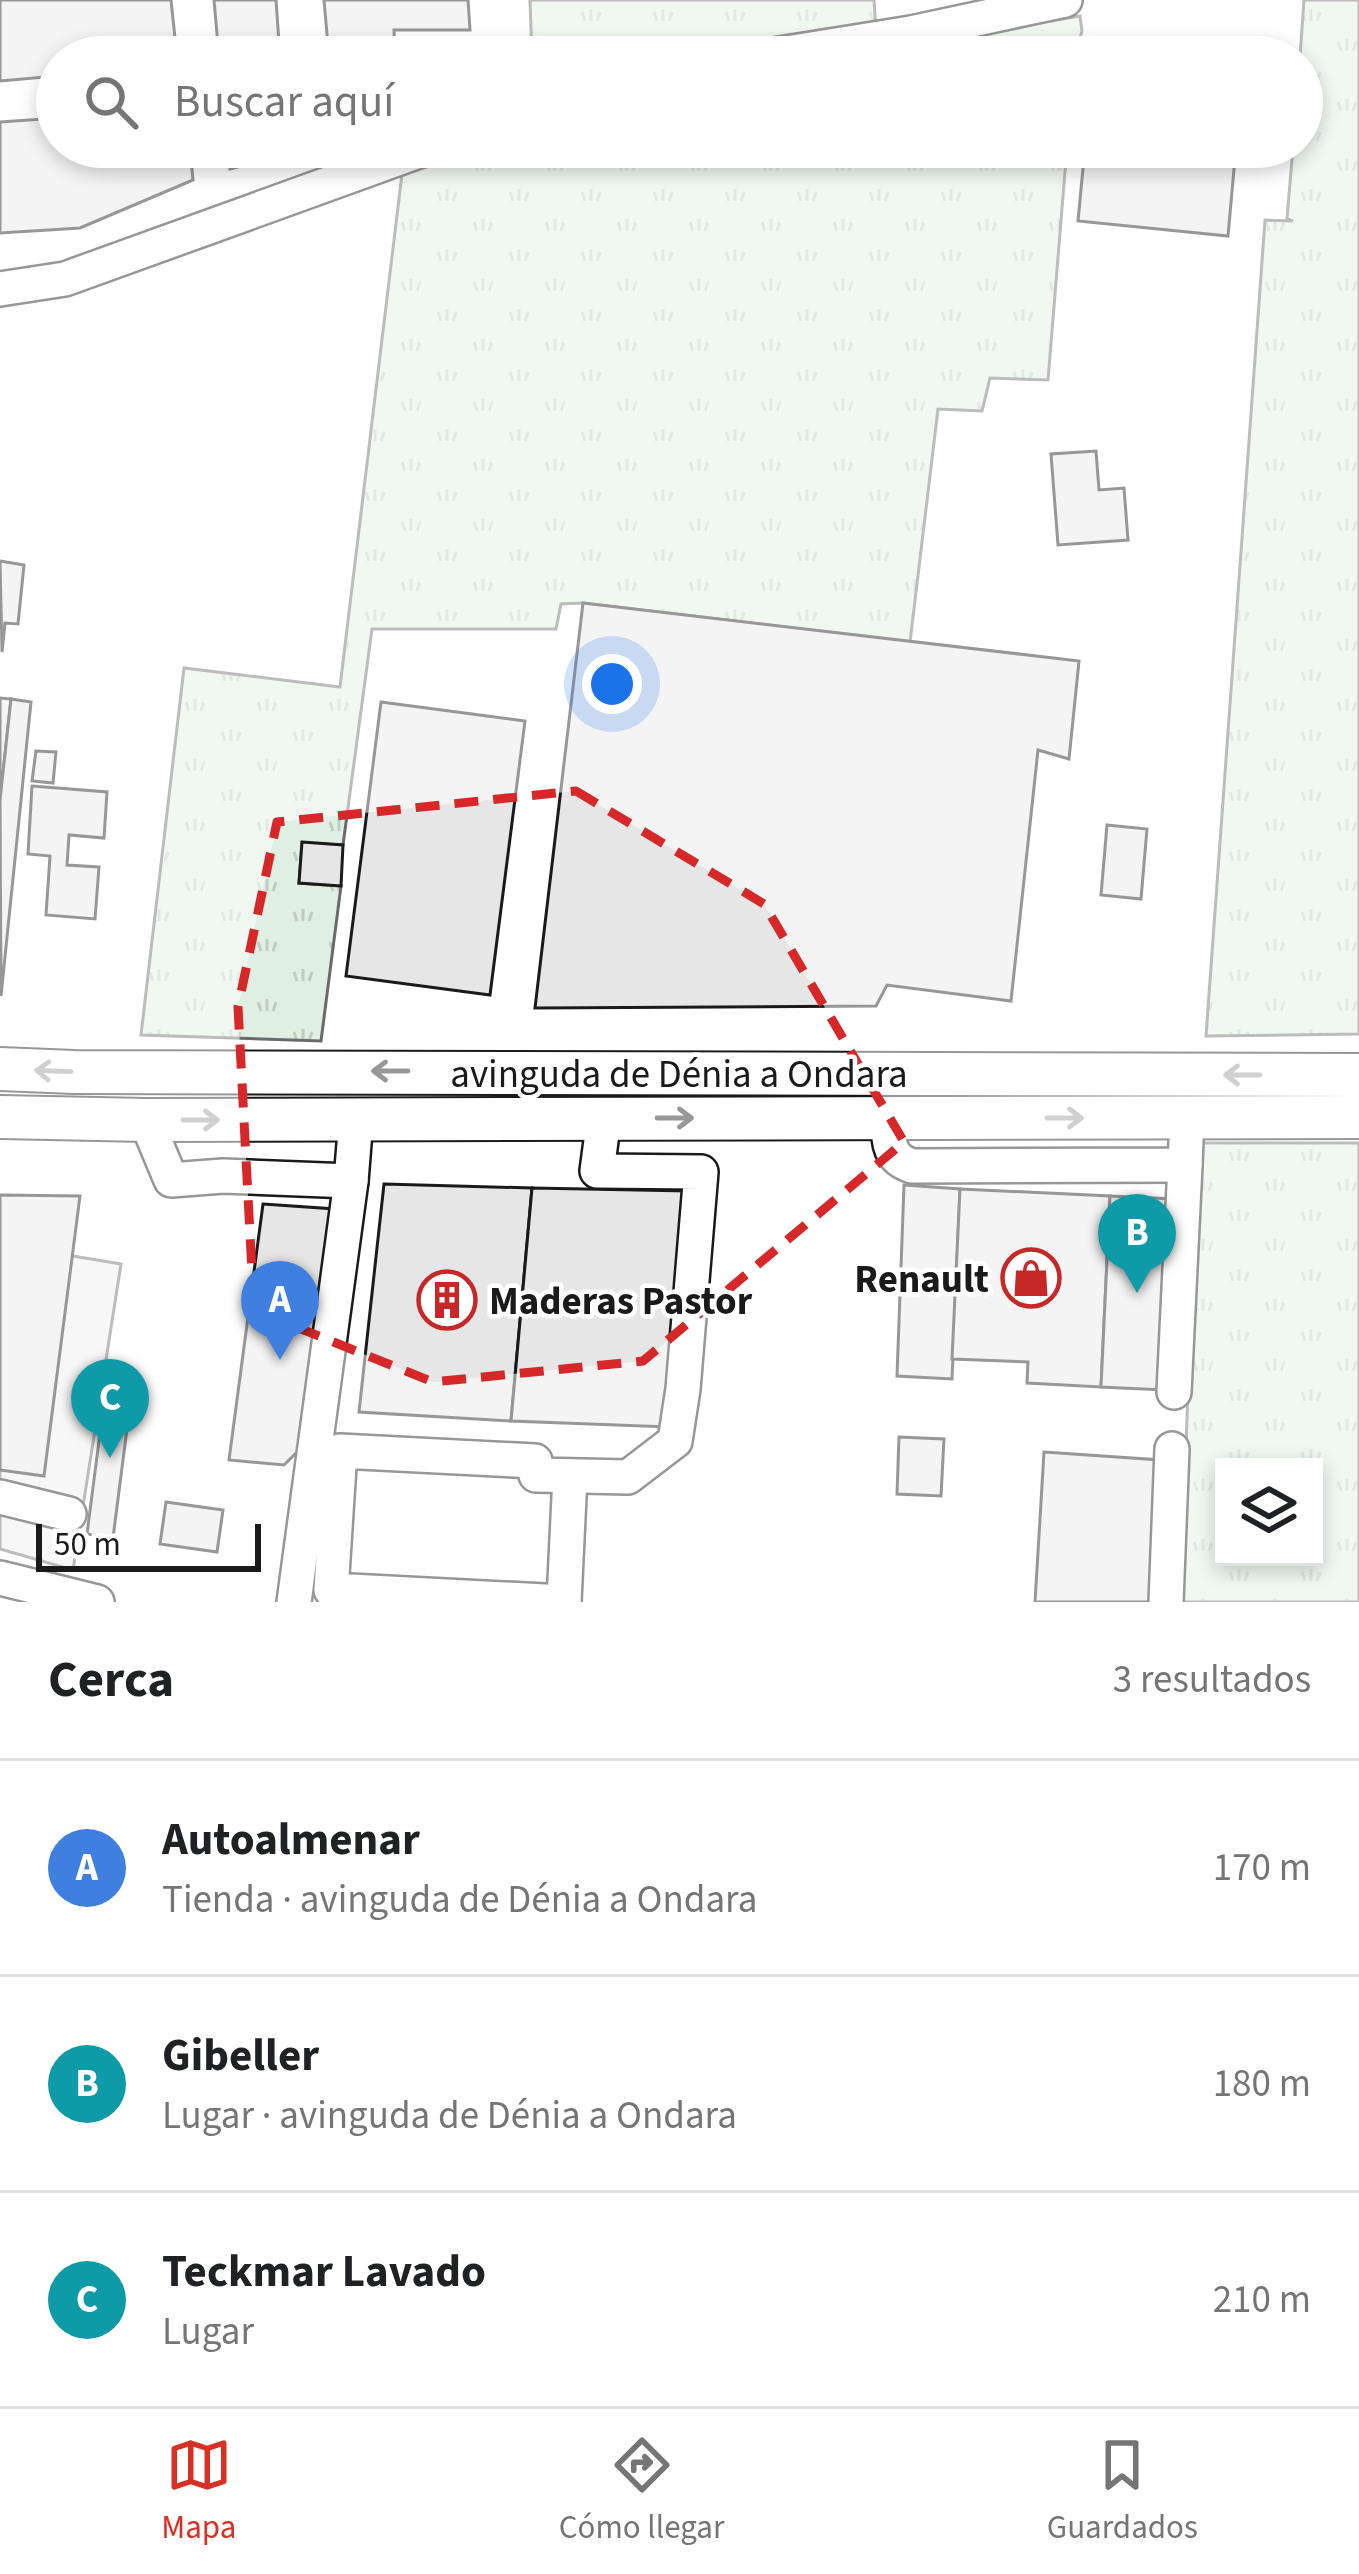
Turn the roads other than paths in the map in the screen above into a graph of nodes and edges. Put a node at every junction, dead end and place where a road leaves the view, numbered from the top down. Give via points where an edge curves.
1 (1065, 0) edge
2 (892, 36) edge
3 (372, 168) edge
4 (0, 289) edge
5 (0, 1069) edge
6 (1359, 1075) edge
7 (0, 1117) edge
8 (1187, 1117) junction
9 (1359, 1117) edge
10 (604, 1118) junction
11 (888, 1118) junction
12 (146, 1120) junction
13 (356, 1120) junction
14 (1185, 1165) junction
15 (351, 1181) junction
16 (1174, 1392) dead end
17 (1172, 1449) dead end
18 (570, 1476) junction
19 (0, 1498) edge
20 (69, 1514) dead end
21 (0, 1577) edge
22 (97, 1602) edge
23 (293, 1602) edge
24 (563, 1602) edge
25 (1166, 1602) edge

1 - 2 street
3 - 4 street via 65,279
6 -> 5 main road, avinguda de Dénia a Ondara
7 - 12 main road, avinguda de Dénia a Ondara
8 - 9 main road, avinguda de Dénia a Ondara
11 -> 8 main road, avinguda de Dénia a Ondara
8 - 14 street
10 -> 11 main road, avinguda de Dénia a Ondara
10 - 13 main road, avinguda de Dénia a Ondara
10 - 18 street via 597,1172 701,1172 683,1389 675,1442 628,1477
11 - 14 street via 890,1150 912,1166
12 -> 13 main road, avinguda de Dénia a Ondara
12 - 15 street via 171,1180
13 - 15 street
14 - 16 street
15 - 23 street
17 - 25 street
18 - 24 street
18 - 24 street via 536,1475 535,1461 340,1450 331,1590
19 - 20 street
21 - 22 street

